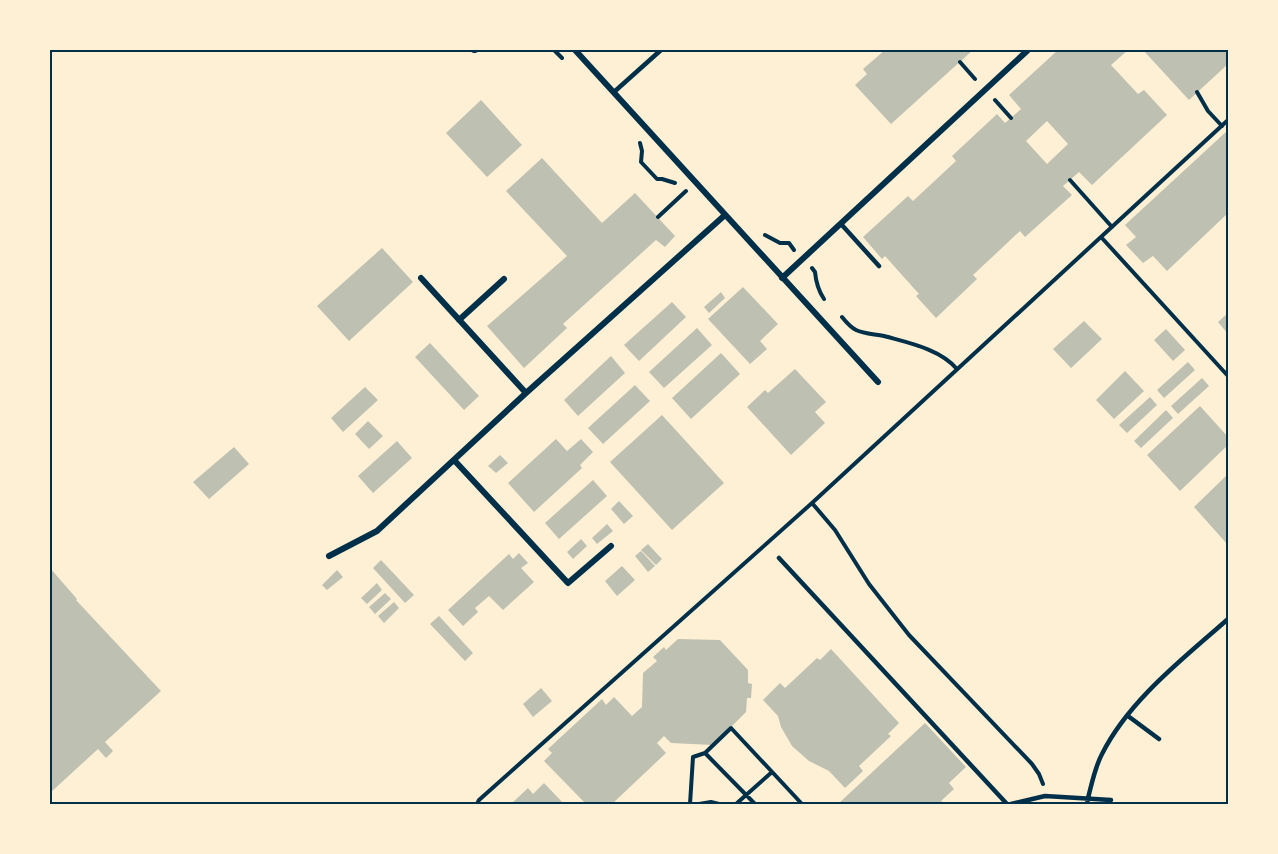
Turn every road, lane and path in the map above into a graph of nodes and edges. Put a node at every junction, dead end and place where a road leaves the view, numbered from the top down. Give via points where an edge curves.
1 (554, 50) edge
2 (575, 50) edge
3 (661, 50) edge
4 (1028, 50) edge
5 (569, 66) dead end
6 (614, 92) junction
7 (1197, 92) dead end
8 (1228, 120) edge
9 (1222, 126) junction
10 (638, 140) dead end
11 (1070, 180) dead end
12 (682, 188) dead end
13 (725, 215) junction
14 (840, 224) junction
15 (1112, 226) junction
16 (1101, 237) junction
17 (789, 243) dead end
18 (803, 259) junction
19 (879, 266) dead end
20 (420, 278) dead end
21 (782, 278) junction
22 (504, 279) dead end
23 (826, 301) dead end
24 (839, 314) dead end
25 (459, 320) junction
26 (957, 369) junction
27 (1228, 376) edge
28 (878, 382) dead end
29 (526, 393) junction
30 (454, 460) junction
31 (812, 503) junction
32 (611, 546) dead end
33 (329, 556) dead end
34 (779, 558) dead end
35 (1228, 619) edge
36 (1128, 716) junction
37 (1159, 739) dead end
38 (705, 753) junction
39 (772, 772) junction
40 (747, 796) junction
41 (1045, 796) junction
42 (1088, 798) junction
43 (1111, 800) dead end
44 (477, 804) edge
45 (690, 804) edge
46 (699, 804) edge
47 (719, 804) edge
48 (736, 804) edge
49 (756, 804) edge
50 (802, 804) edge
51 (1009, 804) edge
52 (1087, 804) edge

1 - 5 path
2 - 6 street
3 - 6 lane
4 - 14 street
6 - 13 street
7 - 9 path
8 - 9 path
9 - 15 path
10 - 12 path via 641,162 657,179
11 - 15 path
13 - 21 street
13 - 29 street
14 - 18 street
14 - 19 lane
15 - 16 path
16 - 26 path
16 - 27 path
17 - 18 path
18 - 21 street
18 - 23 path via 816,273 819,291
20 - 25 street
21 - 28 street
22 - 25 street
24 - 26 path via 858,331 931,350
25 - 29 street
26 - 31 path
29 - 30 street
30 - 32 street via 568,583
30 - 33 street via 377,531
31 - 41 path via 909,635 1032,764
31 - 44 path
34 - 51 lane
35 - 36 lane via 1156,684
36 - 37 lane
36 - 42 lane via 1101,756
38 - 39 path via 731,728
38 - 40 path
38 - 45 path via 693,757
39 - 40 path
39 - 50 path
40 - 48 path
40 - 49 path
41 - 42 lane
41 - 51 lane
42 - 43 lane
42 - 52 lane
46 - 47 path

